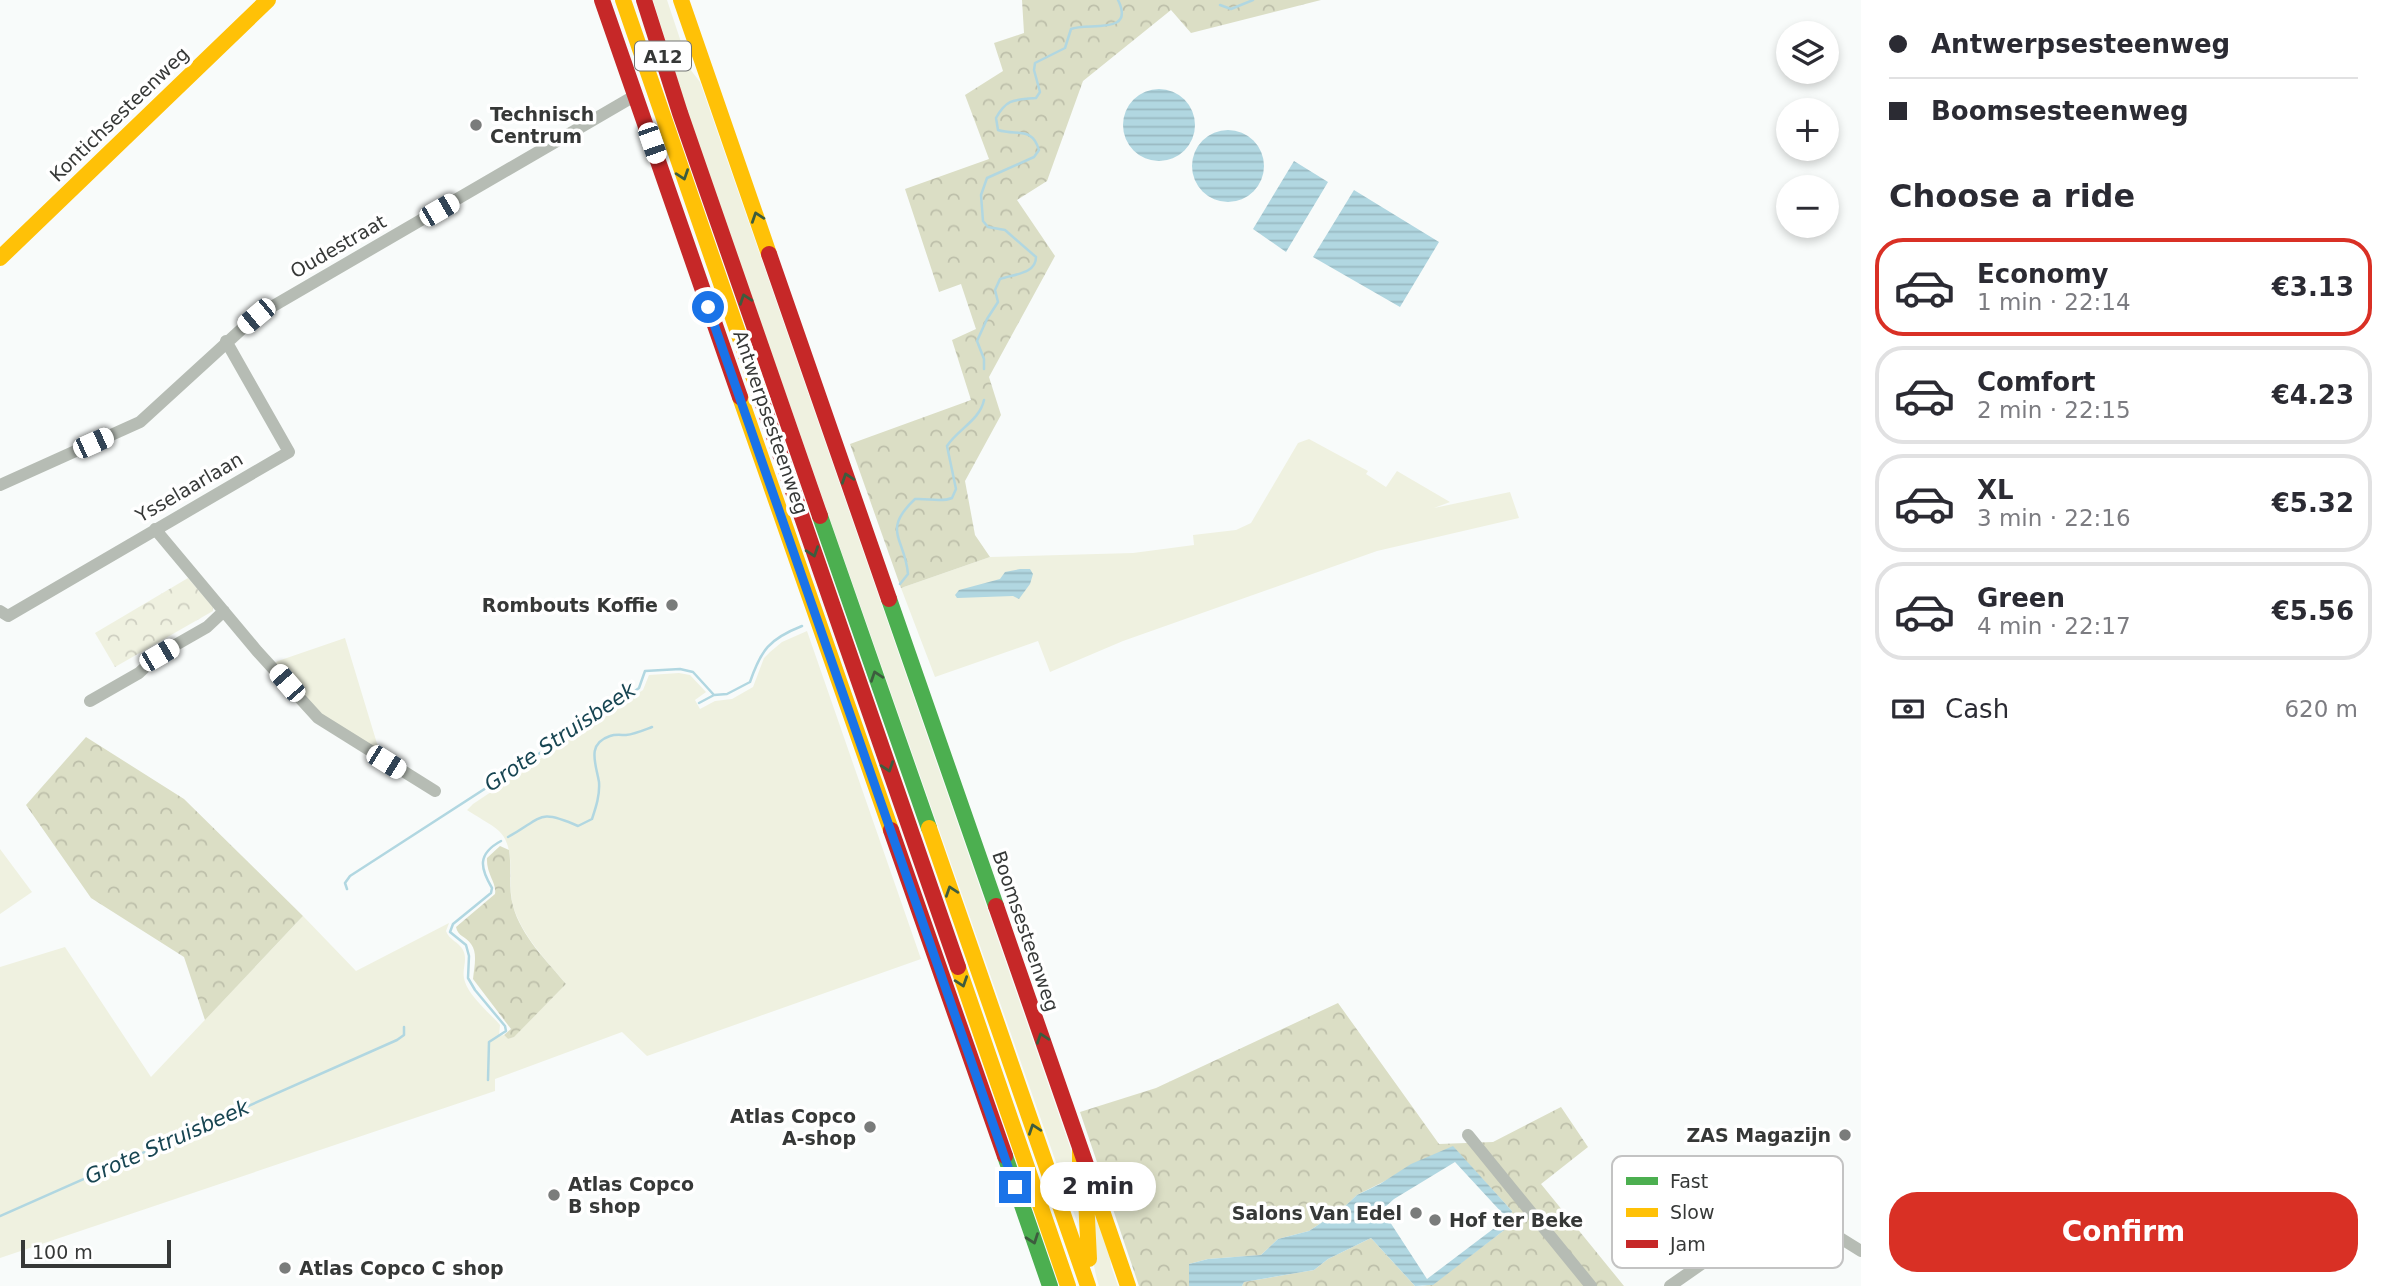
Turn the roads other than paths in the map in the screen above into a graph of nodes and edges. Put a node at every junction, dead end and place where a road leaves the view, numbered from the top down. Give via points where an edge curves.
1 (268, 0) edge
2 (602, 0) edge
3 (623, 0) edge
4 (644, 0) edge
5 (681, 0) edge
6 (636, 96) junction
7 (0, 258) edge
8 (226, 341) junction
9 (0, 485) edge
10 (155, 529) junction
11 (0, 611) edge
12 (224, 611) junction
13 (90, 701) dead end
14 (435, 791) dead end
15 (1468, 1135) dead end
16 (1080, 1149) junction
17 (1843, 1240) edge
18 (1861, 1251) edge
19 (1696, 1268) edge
20 (1051, 1286) edge
21 (1068, 1286) edge
22 (1089, 1286) edge
23 (1128, 1286) edge
24 (1591, 1286) edge
25 (1670, 1286) edge

1 - 7 main road, Kontichsesteenweg
2 - 6 main road, Antwerpsesteenweg
3 -> 21 main road, A12
22 -> 4 main road, A12
16 -> 5 main road, Boomsesteenweg
6 - 8 street, Oudestraat via 256,316
6 -> 20 main road, Antwerpsesteenweg
8 - 9 street, Oudestraat via 140,422
8 - 10 street, Ysselaarlaan via 289,452
10 - 11 street, Ysselaarlaan via 8,616
10 - 12 street
12 - 13 street via 139,673
12 - 14 street via 318,718
15 - 24 street
16 - 22 main road via 1093,1278
16 - 23 main road, Boomsesteenweg
17 - 18 street
19 - 25 street

